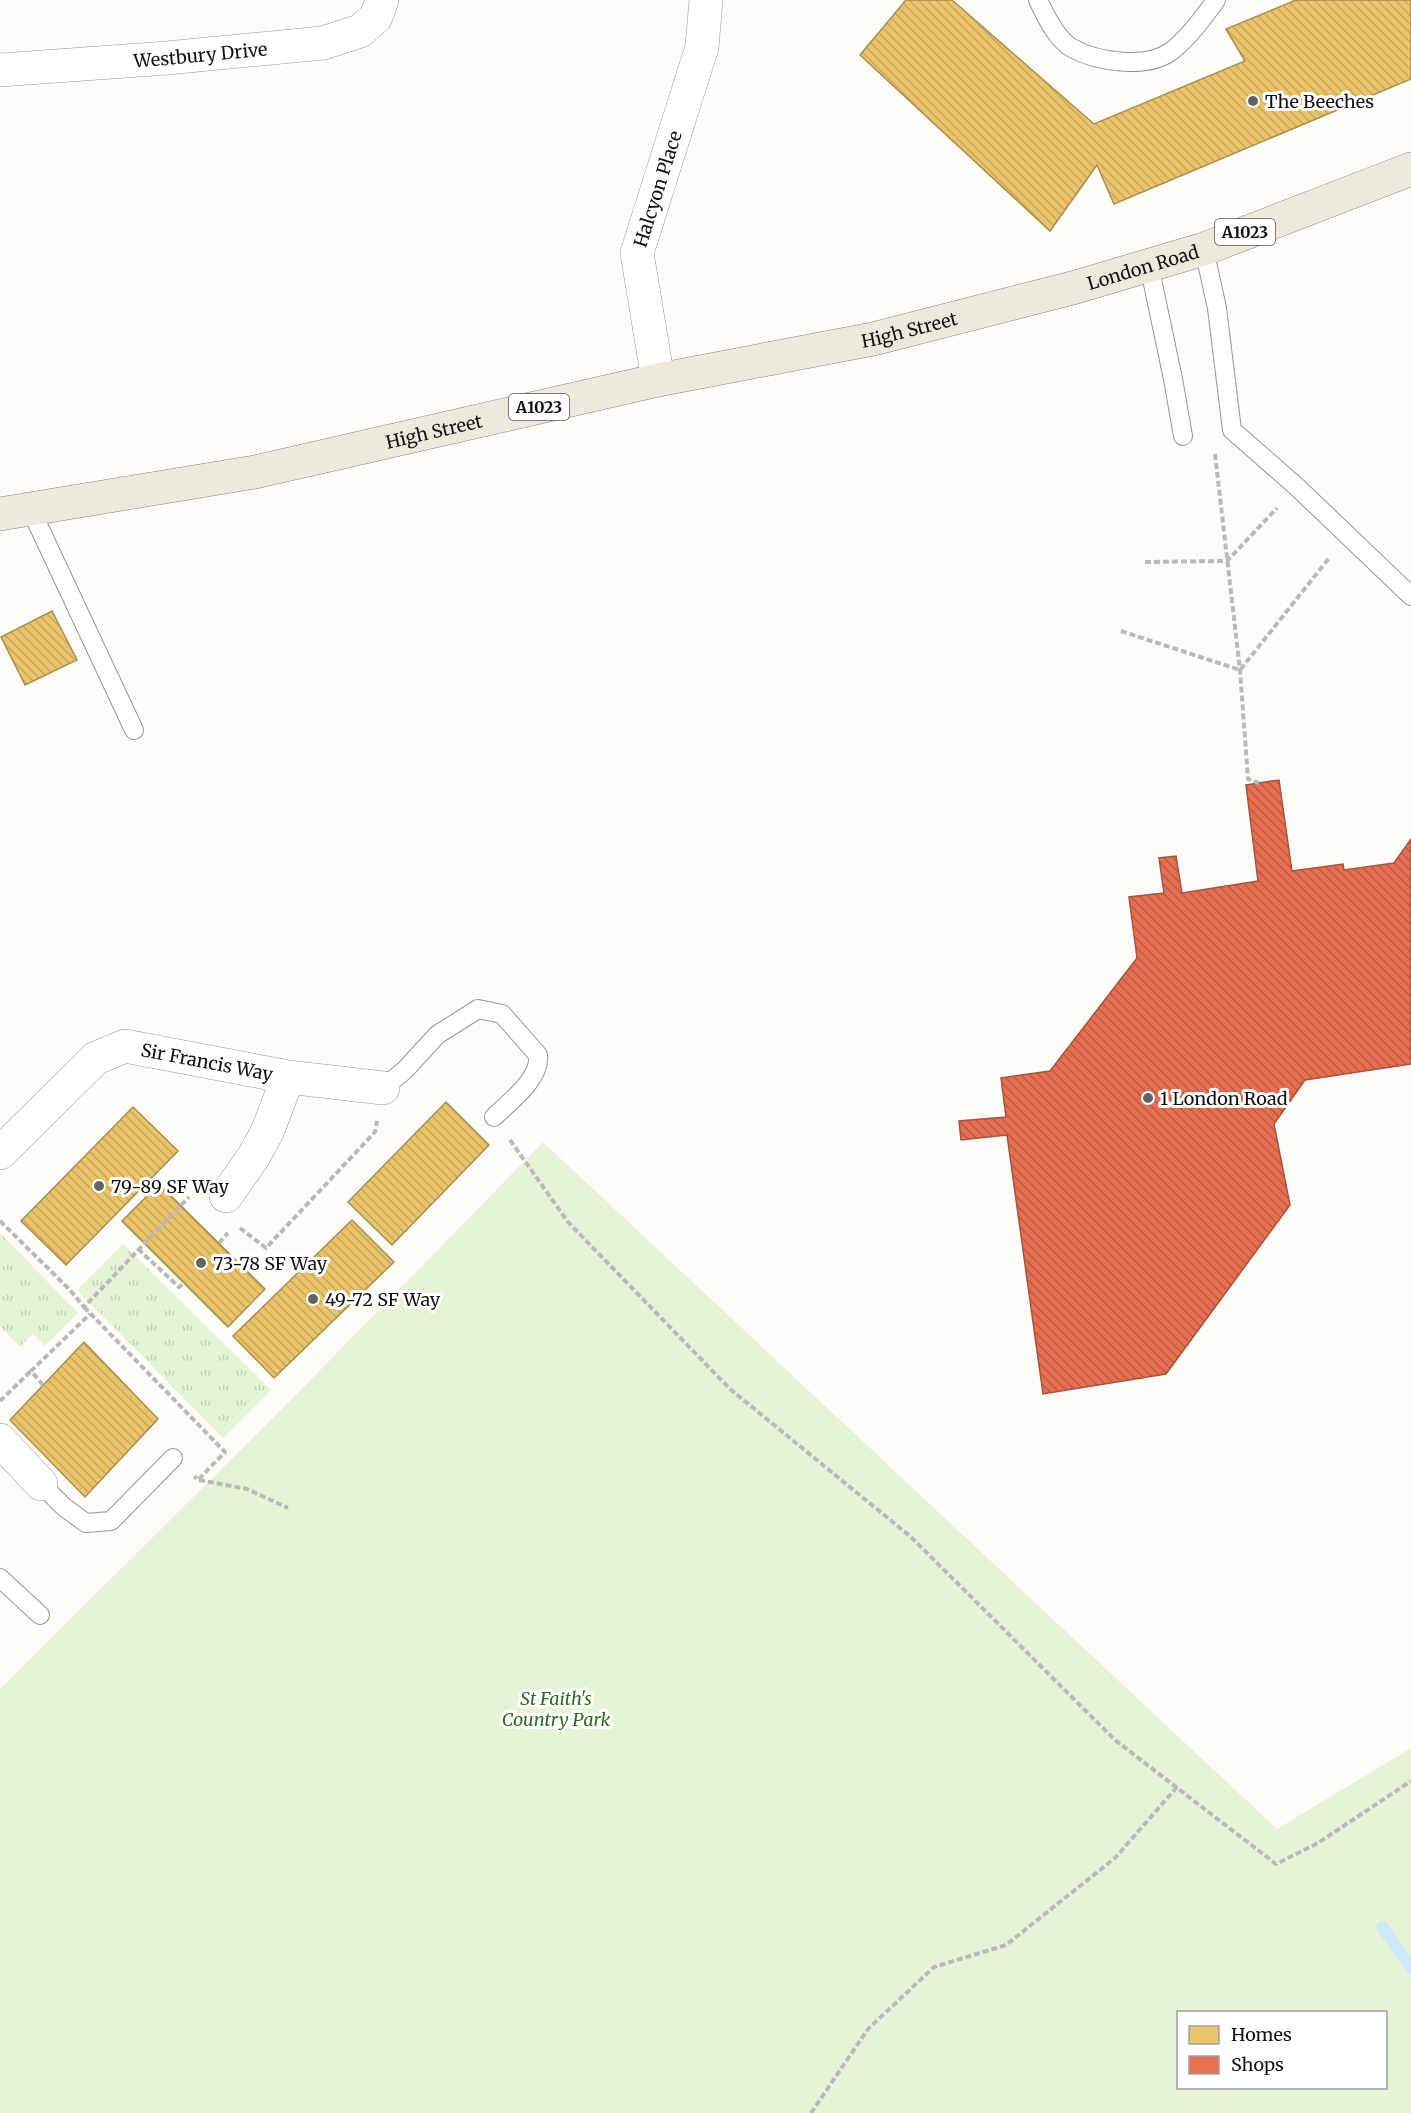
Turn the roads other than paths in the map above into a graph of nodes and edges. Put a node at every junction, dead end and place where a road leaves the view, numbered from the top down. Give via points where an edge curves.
1 (382, 0) edge
2 (706, 0) edge
3 (1038, 0) edge
4 (1216, 0) edge
5 (0, 70) edge
6 (1411, 169) edge
7 (1204, 249) junction
8 (1149, 265) junction
9 (1076, 287) joint
10 (658, 380) junction
11 (1183, 436) dead end
12 (16, 512) edge
13 (1411, 596) edge
14 (134, 730) dead end
15 (288, 1077) junction
16 (383, 1088) joint
17 (495, 1118) road end
18 (0, 1153) edge
19 (231, 1211) road end
20 (0, 1440) edge
21 (173, 1458) road end
22 (40, 1484) joint
23 (0, 1578) edge
24 (40, 1615) dead end

1 - 5 street, Westbury Drive via 376,17 360,31 323,43
2 - 10 street, Halcyon Place via 702,47 637,253
3 - 4 lane via 1049,22 1071,48 1107,61 1142,62 1170,53
6 - 7 main road, London Road / A1023
7 - 8 main road, London Road / A1023
7 - 13 lane via 1217,308 1232,430
8 - 9 main road, London Road / A1023
8 - 11 lane
9 - 10 main road, High Street / A1023 via 873,339
10 - 12 main road, High Street / A1023 via 255,472
12 - 14 lane
15 - 16 street, Sir Francis Way
15 - 18 street, Sir Francis Way via 125,1046 96,1058
15 - 19 street
16 - 17 lane via 437,1035 478,1009 498,1012 538,1056 539,1063 528,1083
20 - 22 street
21 - 22 lane via 111,1521 87,1523
23 - 24 lane

